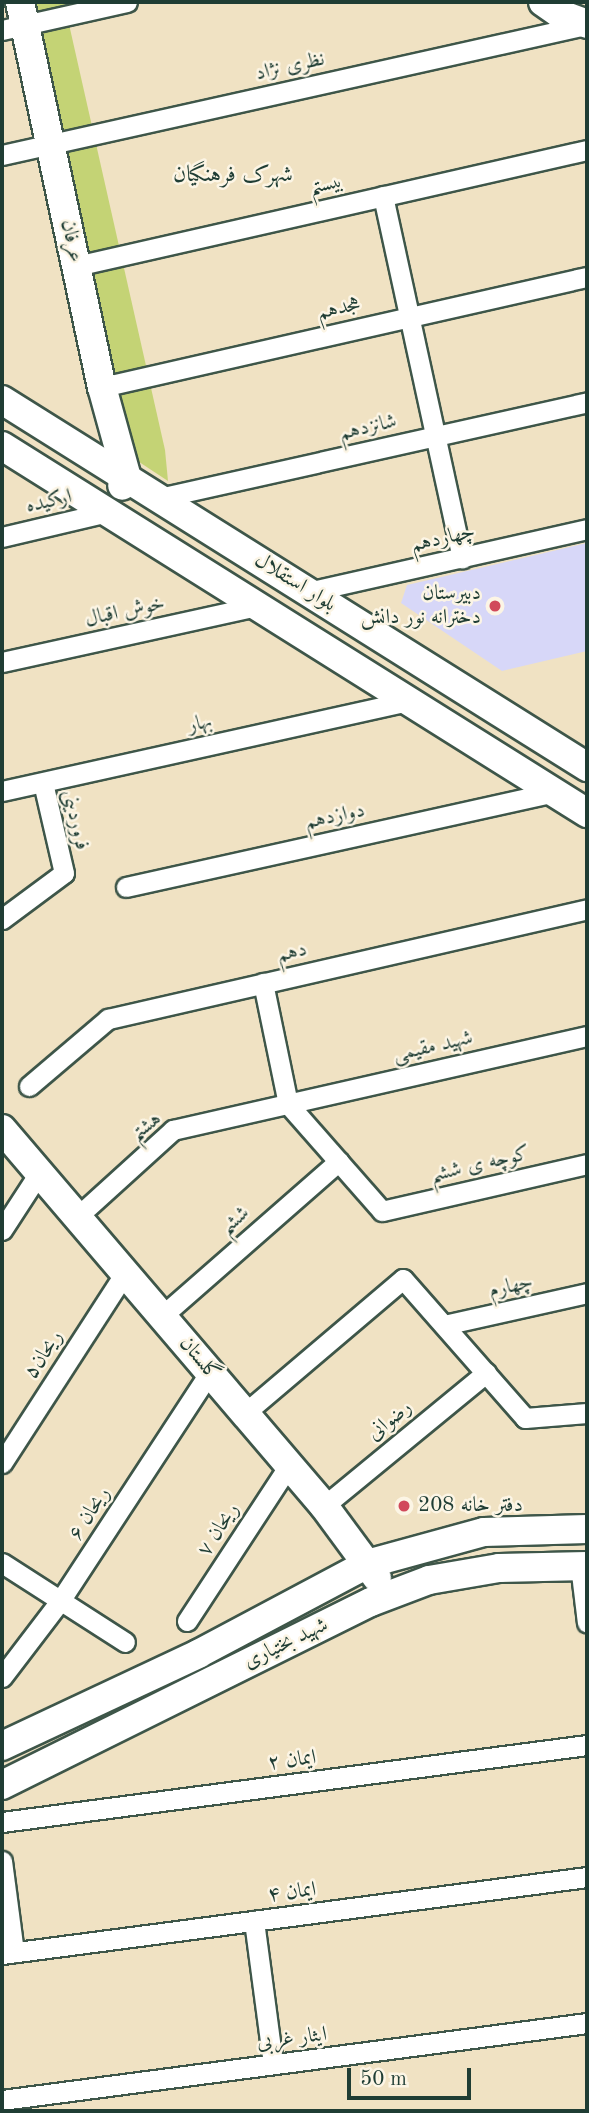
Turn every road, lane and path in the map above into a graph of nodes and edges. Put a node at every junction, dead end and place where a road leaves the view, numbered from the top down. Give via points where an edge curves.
1 (127, 2) edge
2 (543, 2) edge
3 (16, 19) edge
4 (587, 24) edge
5 (50, 144) junction
6 (587, 150) edge
7 (2, 155) edge
8 (383, 195) junction
9 (76, 265) junction
10 (587, 277) edge
11 (410, 317) junction
12 (102, 387) junction
13 (2, 400) edge
14 (587, 402) edge
15 (436, 436) junction
16 (2, 446) edge
17 (127, 478) junction
18 (159, 498) junction
19 (108, 512) junction
20 (587, 529) edge
21 (2, 537) edge
22 (462, 558) junction
23 (308, 592) junction
24 (257, 606) junction
25 (2, 662) edge
26 (408, 701) junction
27 (587, 767) edge
28 (43, 783) junction
29 (2, 791) edge
30 (553, 792) junction
31 (587, 813) edge
32 (126, 887) dead end
33 (587, 909) edge
34 (2, 919) edge
35 (263, 983) junction
36 (587, 1035) edge
37 (29, 1086) dead end
38 (288, 1104) junction
39 (2, 1129) edge
40 (339, 1161) junction
41 (587, 1164) edge
42 (39, 1173) junction
43 (88, 1207) dead end
44 (2, 1230) edge
45 (125, 1273) junction
46 (587, 1293) edge
47 (162, 1316) junction
48 (444, 1325) junction
49 (210, 1372) junction
50 (486, 1373) junction
51 (245, 1413) junction
52 (587, 1413) edge
53 (2, 1463) edge
54 (289, 1465) junction
55 (324, 1506) junction
56 (587, 1529) edge
57 (2, 1563) edge
58 (367, 1564) junction
59 (583, 1565) edge
60 (390, 1595) junction
61 (60, 1601) junction
62 (187, 1620) dead end
63 (587, 1623) edge
64 (125, 1642) dead end
65 (2, 1677) edge
66 (587, 1745) edge
67 (2, 1746) edge
68 (2, 1784) edge
69 (2, 1822) edge
70 (2, 1861) edge
71 (587, 1877) edge
72 (254, 1921) junction
73 (8, 1953) edge
74 (587, 2023) edge
75 (273, 2064) junction
76 (2, 2100) edge

1 - 3 street
2 - 4 main road
3 - 5 main road, عرفان
4 - 5 street, نظری نژاد
5 - 7 street, نظری نژاد
5 - 9 main road, عرفان
6 - 8 street, بیستم
8 - 9 street, بیستم
8 - 11 street
9 - 12 main road, عرفان
10 - 11 street, هجدهم
11 - 12 street, هجدهم
11 - 15 street
12 - 17 main road, عرفان
13 - 17 main road, بلوار استقلال
14 - 15 street, شانزدهم
15 - 18 street, شانزدهم
15 - 22 street
16 - 19 main road, بلوار استقلال
17 - 18 main road, بلوار استقلال
17 - 19 main road
18 - 23 main road, بلوار استقلال
19 - 21 street, ارکیده
19 - 24 main road, بلوار استقلال
20 - 22 street, چهاردهم
22 - 23 street, چهاردهم
23 - 27 main road, بلوار استقلال
24 - 25 street, خوش اقبال
24 - 26 main road, بلوار استقلال
26 - 28 street, بهار
26 - 30 main road, بلوار استقلال
28 - 29 street, بهار
28 - 34 street, فروردینی via 64,873
30 - 31 main road, بلوار استقلال
30 - 32 street, دوازدهم
33 - 35 street, دهم
35 - 37 street, دهم via 108,1019
35 - 38 street
36 - 38 street, شهید مقیمی
38 - 40 street
38 - 43 street, هشتم via 173,1130
39 - 42 main road, گلستان
40 - 41 street, کوچه ی ششم via 382,1210
40 - 47 street, ششم
42 - 44 street
42 - 45 main road, گلستان
45 - 47 main road, گلستان
45 - 53 street, ریحان۵
46 - 48 street, چهارم
47 - 49 main road, گلستان
48 - 50 street
48 - 51 street via 403,1279
49 - 51 main road, گلستان
49 - 61 street, ریحان ۶
50 - 52 street via 525,1418
50 - 55 street, رضوانی
51 - 54 main road, گلستان
54 - 55 main road, گلستان
54 - 62 street, ریحان ۷
55 - 58 main road, گلستان
56 - 58 main road, شهید بختیاری via 484,1532
57 - 61 street
58 - 60 main road, گلستان
58 - 67 main road, شهید بختیاری via 198,1654
59 - 60 main road, شهید بختیاری via 499,1568 429,1580
59 - 63 street
60 - 68 main road, شهید بختیاری
61 - 64 street
61 - 65 street, ریحان ۶
66 - 69 street, ایمان ۲
70 - 73 street
71 - 72 street, ایمان ۴
72 - 73 street, ایمان ۴
72 - 75 street
74 - 75 street, ایثار غربی
75 - 76 street, ایثار غربی

